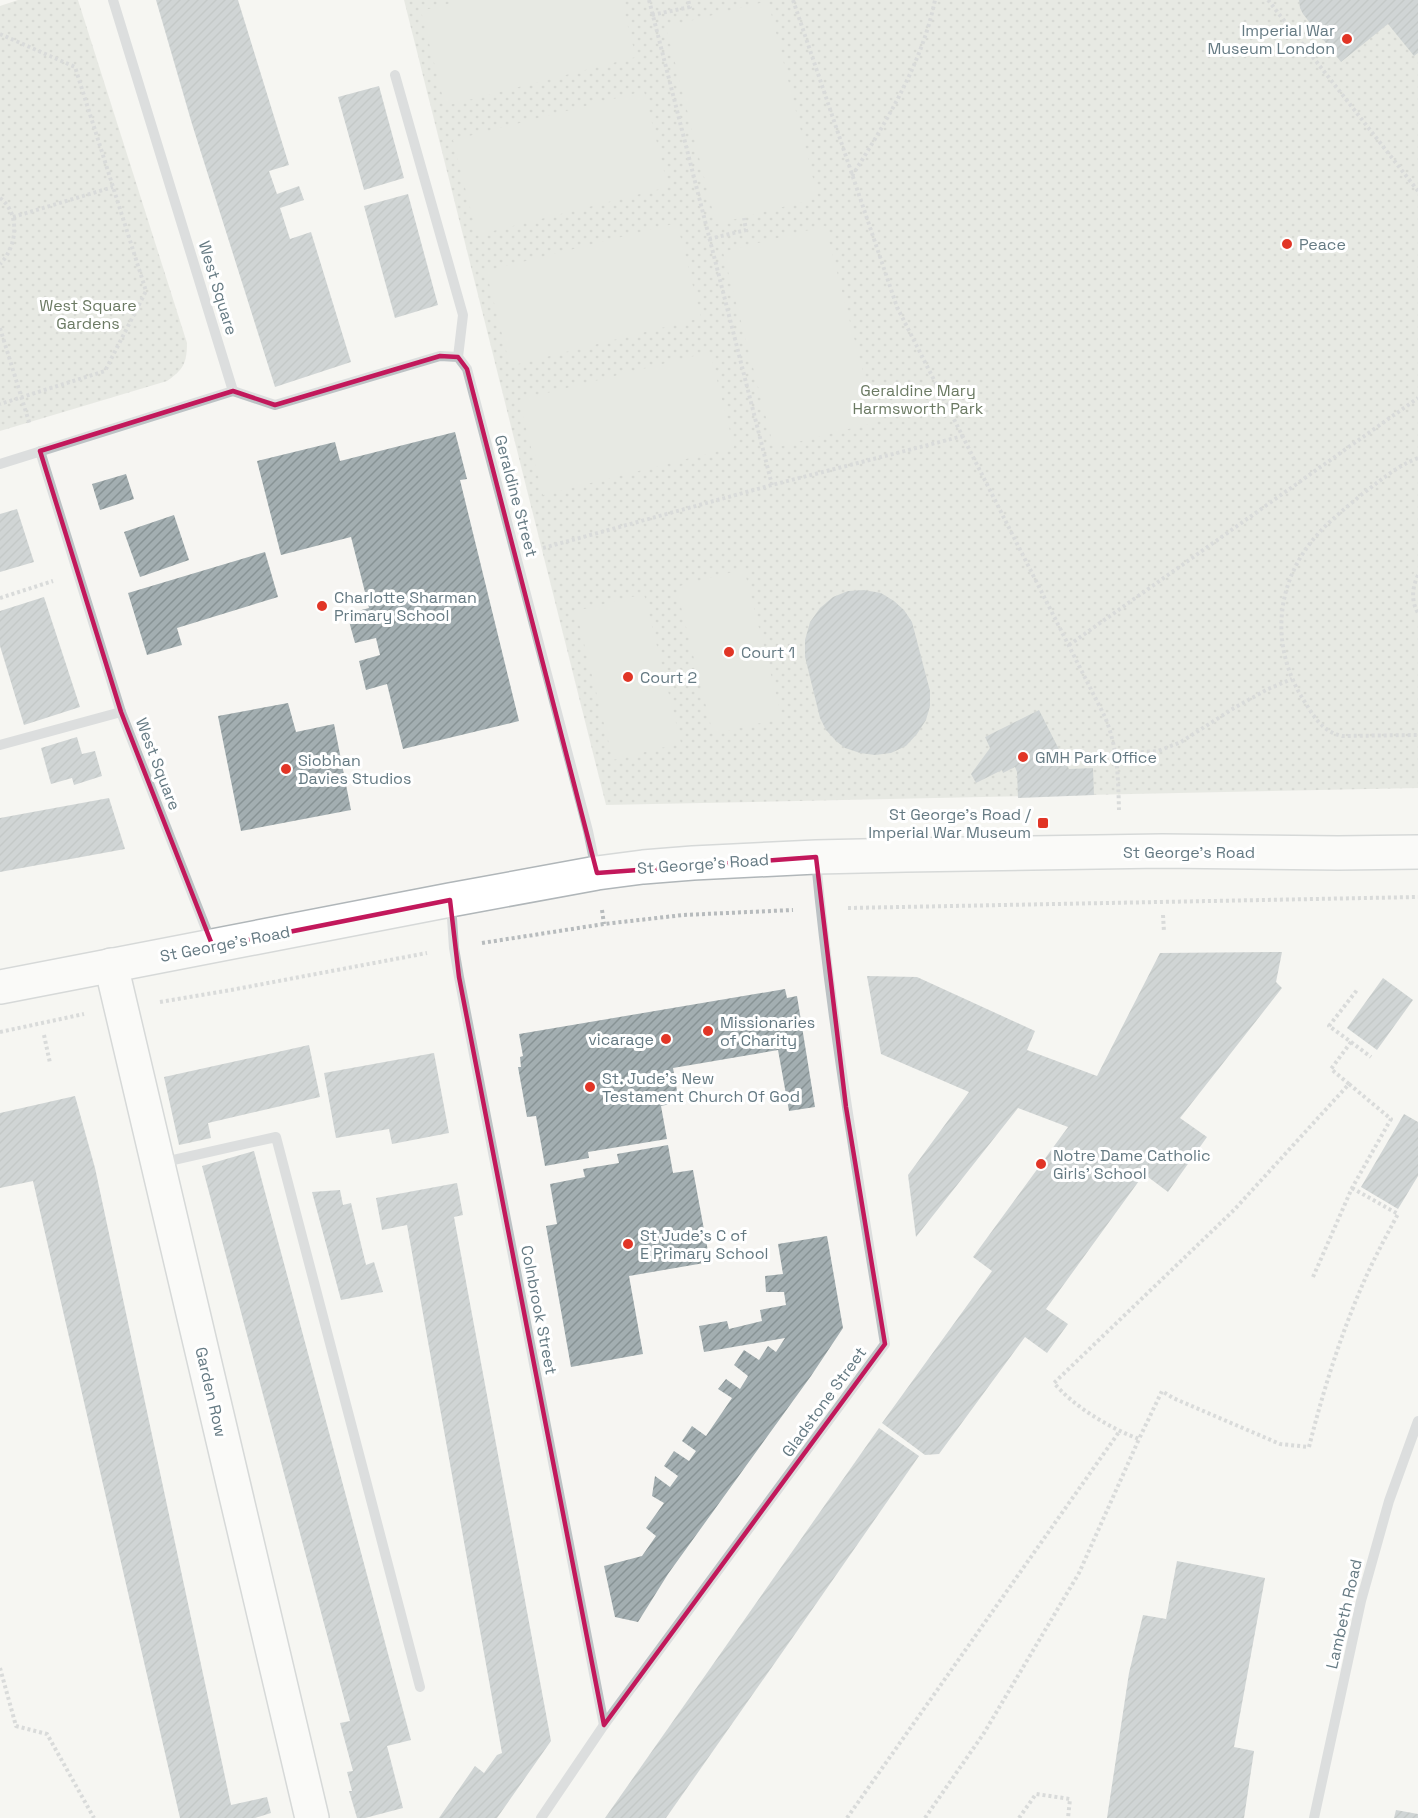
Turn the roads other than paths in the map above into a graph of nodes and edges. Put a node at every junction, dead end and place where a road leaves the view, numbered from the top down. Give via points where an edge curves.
1 (113, 0) edge
2 (395, 75) dead end
3 (458, 357) junction
4 (233, 391) junction
5 (40, 451) junction
6 (0, 464) edge
7 (122, 712) junction
8 (0, 746) edge
9 (1418, 852) edge
10 (816, 857) junction
11 (597, 873) junction
12 (450, 900) junction
13 (213, 947) junction
14 (111, 965) junction
15 (0, 987) edge
16 (157, 1164) junction
17 (1418, 1421) edge
18 (420, 1688) dead end
19 (604, 1725) junction
20 (312, 1818) edge
21 (541, 1818) edge
22 (1314, 1818) edge

1 - 4 street, West Square
2 - 3 street via 463,315
3 - 4 street via 440,356 275,405
3 - 11 street, Geraldine Street via 467,369
4 - 5 street
5 - 6 street
5 - 7 street, West Square
7 - 8 street
7 - 13 street, West Square
9 - 10 main road, St George's Road via 1162,851
10 - 11 main road, St George's Road
10 - 19 street, Gladstone Street via 846,1107 885,1344
11 - 12 main road, St George's Road
12 - 13 main road, St George's Road
12 - 19 street, Colnbrook Street via 454,948
13 - 14 main road, St George's Road
14 - 15 main road, St George's Road
14 - 16 main road, Garden Row
16 - 18 street via 276,1137
16 - 20 main road, Garden Row
17 - 22 street, Lambeth Road via 1389,1501 1361,1601
19 - 21 street, Gladstone Street

